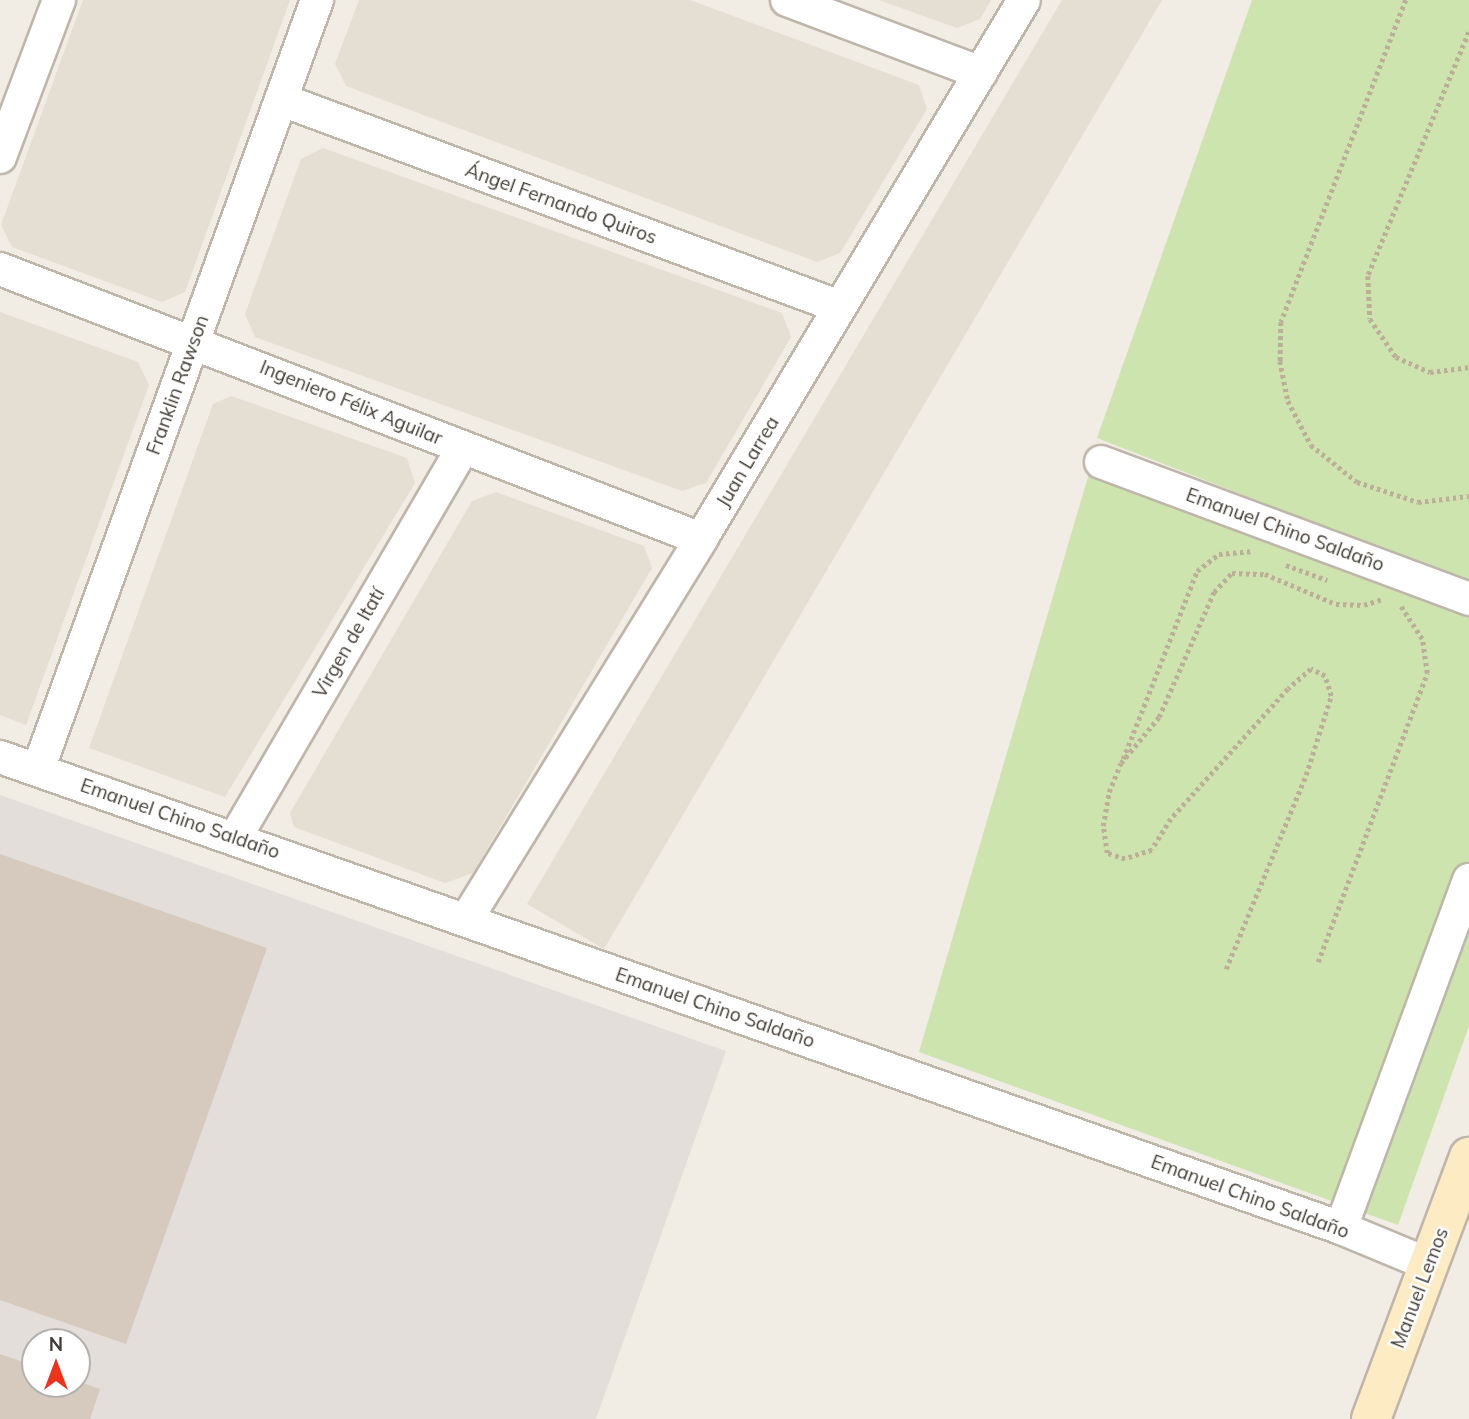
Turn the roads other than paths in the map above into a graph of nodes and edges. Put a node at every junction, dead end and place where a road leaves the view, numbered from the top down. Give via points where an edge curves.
1 (59, 0) edge
2 (317, 0) edge
3 (787, 0) edge
4 (1024, 0) edge
5 (981, 73) junction
6 (282, 100) junction
7 (0, 157) edge
8 (0, 269) edge
9 (840, 307) junction
10 (194, 341) junction
11 (463, 448) junction
12 (1101, 462) dead end
13 (701, 539) junction
14 (1469, 599) edge
15 (0, 757) edge
16 (38, 770) junction
17 (235, 838) junction
18 (1469, 880) edge
19 (466, 920) junction
20 (1469, 1157) edge
21 (1342, 1228) junction
22 (1428, 1264) junction
23 (1371, 1419) edge

1 - 7 street
2 - 6 street, Franklin Rawson
3 - 5 street
4 - 5 street, Juan Larrea
5 - 9 street, Juan Larrea
6 - 9 street, Ángel Fernando Quiros
6 - 10 street, Franklin Rawson
8 - 10 street, Ingeniero Félix Aguilar
9 - 13 street, Juan Larrea
10 - 11 street, Ingeniero Félix Aguilar
10 - 16 street, Franklin Rawson
11 - 13 street, Ingeniero Félix Aguilar
11 - 17 street, Virgen de Itatí
12 - 14 street, Emanuel Chino Saldaño
13 - 19 street, Juan Larrea
15 - 16 street, Emanuel Chino Saldaño
16 - 17 street, Emanuel Chino Saldaño
17 - 19 street, Emanuel Chino Saldaño
18 - 21 street
19 - 21 street, Emanuel Chino Saldaño
20 - 22 main road, Manuel Lemos
21 - 22 street, Emanuel Chino Saldaño
22 - 23 main road, Manuel Lemos

